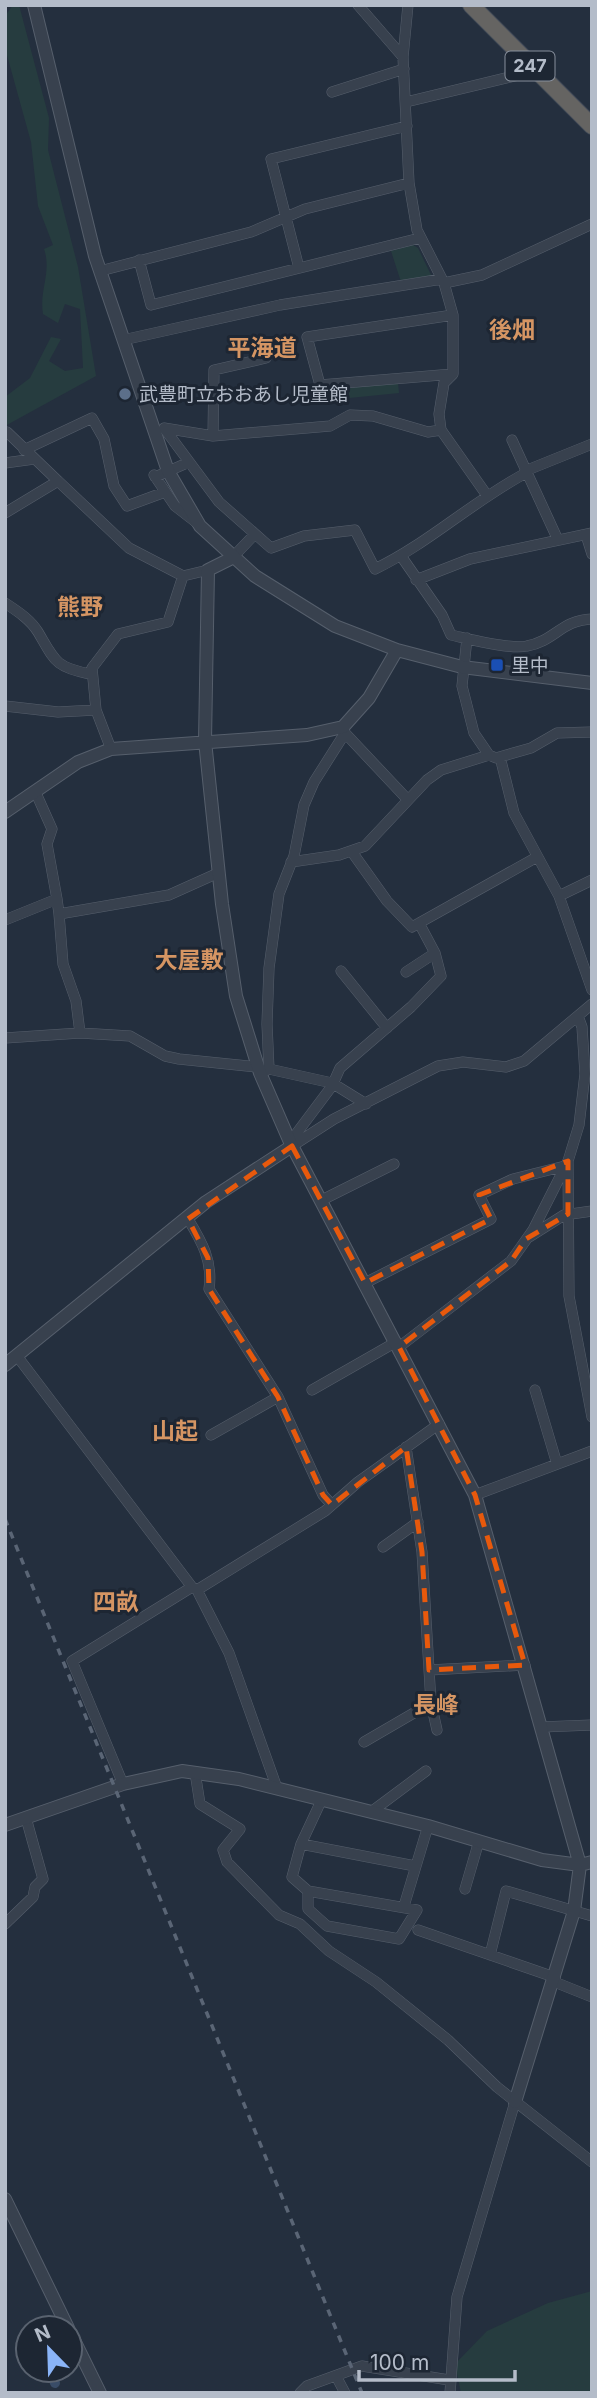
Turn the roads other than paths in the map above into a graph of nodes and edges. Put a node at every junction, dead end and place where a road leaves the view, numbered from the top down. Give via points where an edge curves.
1 (34, 5) edge
2 (358, 5) edge
3 (408, 5) edge
4 (471, 5) edge
5 (403, 57) junction
6 (404, 69) junction
7 (535, 71) junction
8 (332, 92) dead end
9 (406, 102) junction
10 (407, 126) junction
11 (592, 126) edge
12 (409, 183) junction
13 (285, 217) junction
14 (592, 224) edge
15 (420, 238) junction
16 (139, 260) junction
17 (299, 268) junction
18 (100, 271) junction
19 (443, 281) junction
20 (453, 315) junction
21 (123, 340) junction
22 (266, 358) dead end
23 (453, 374) junction
24 (441, 430) junction
25 (7, 432) edge
26 (213, 436) junction
27 (512, 440) dead end
28 (592, 444) edge
29 (24, 450) junction
30 (34, 459) junction
31 (5, 463) edge
32 (187, 463) junction
33 (168, 471) junction
34 (526, 472) junction
35 (58, 481) junction
36 (165, 492) junction
37 (486, 494) junction
38 (5, 513) edge
39 (200, 526) junction
40 (589, 534) edge
41 (254, 535) junction
42 (558, 540) junction
43 (592, 554) edge
44 (401, 556) junction
45 (232, 558) junction
46 (208, 570) junction
47 (183, 576) junction
48 (416, 580) junction
49 (5, 603) edge
50 (592, 619) edge
51 (467, 638) junction
52 (397, 650) junction
53 (462, 667) junction
54 (90, 674) junction
55 (592, 683) edge
56 (5, 706) edge
57 (96, 710) junction
58 (344, 730) junction
59 (592, 732) edge
60 (205, 741) junction
61 (111, 749) junction
62 (495, 756) junction
63 (35, 791) junction
64 (408, 800) junction
65 (5, 812) edge
66 (352, 852) junction
67 (537, 857) junction
68 (291, 862) junction
69 (218, 873) junction
70 (592, 880) edge
71 (559, 896) junction
72 (57, 899) junction
73 (59, 914) junction
74 (5, 920) edge
75 (419, 923) junction
76 (435, 953) junction
77 (341, 971) dead end
78 (406, 972) dead end
79 (591, 984) edge
80 (587, 1010) edge
81 (387, 1028) junction
82 (80, 1033) junction
83 (5, 1038) edge
84 (262, 1070) junction
85 (332, 1083) junction
86 (366, 1104) junction
87 (291, 1144) junction
88 (566, 1163) junction
89 (394, 1164) dead end
90 (383, 1168) junction
91 (388, 1180) dead end
92 (322, 1200) junction
93 (592, 1211) edge
94 (568, 1214) junction
95 (188, 1219) junction
96 (526, 1239) junction
97 (365, 1283) junction
98 (397, 1344) junction
99 (17, 1356) junction
100 (5, 1366) edge
101 (312, 1390) dead end
102 (535, 1391) dead end
103 (278, 1397) junction
104 (592, 1417) edge
105 (439, 1424) junction
106 (211, 1435) dead end
107 (406, 1447) junction
108 (592, 1451) edge
109 (557, 1464) junction
110 (475, 1495) junction
111 (332, 1505) junction
112 (418, 1522) junction
113 (383, 1547) dead end
114 (195, 1589) junction
115 (524, 1665) junction
116 (429, 1670) junction
117 (430, 1703) junction
118 (592, 1725) edge
119 (541, 1727) junction
120 (437, 1730) dead end
121 (364, 1742) dead end
122 (426, 1771) dead end
123 (195, 1772) junction
124 (123, 1784) junction
125 (277, 1788) junction
126 (322, 1799) junction
127 (371, 1812) junction
128 (26, 1818) junction
129 (5, 1825) edge
130 (428, 1826) junction
131 (479, 1841) junction
132 (301, 1844) junction
133 (586, 1864) edge
134 (415, 1866) junction
135 (465, 1889) dead end
136 (308, 1891) junction
137 (404, 1906) junction
138 (574, 1911) junction
139 (592, 1916) edge
140 (5, 1924) edge
141 (418, 1930) dead end
142 (490, 1955) junction
143 (554, 1977) junction
144 (592, 1997) edge
145 (515, 2102) junction
146 (592, 2161) edge
147 (5, 2199) edge
148 (61, 2314) edge
149 (84, 2360) edge
150 (336, 2376) junction
151 (449, 2380) junction
152 (100, 2393) edge
153 (300, 2393) edge
154 (345, 2393) edge
155 (450, 2393) edge

1 - 18 street
2 - 5 street
3 - 5 street
4 - 7 highway, 247
5 - 6 street
6 - 8 street
6 - 9 street
7 - 9 street
7 - 11 highway, 247
9 - 10 street
10 - 12 street
10 - 13 street via 271,159
12 - 13 street
12 - 15 street
13 - 16 street via 251,232
13 - 17 street
14 - 19 street via 482,275
15 - 17 street
15 - 19 street
16 - 17 street via 151,305
16 - 18 street
18 - 21 street
19 - 20 street
19 - 21 street via 280,305
20 - 23 street
20 - 23 street via 307,337 320,385
21 - 33 street
22 - 26 street via 214,370
23 - 24 street via 443,383
24 - 26 street via 428,432 373,416 350,415 330,426
24 - 37 street
25 - 29 street
26 - 32 street via 164,428
27 - 34 street
28 - 34 street
29 - 30 street
29 - 36 street via 92,418 104,439 114,486 127,506
30 - 31 street
30 - 35 street
32 - 33 street
32 - 41 street
33 - 36 street via 155,476
33 - 39 street
34 - 37 street
34 - 42 street
35 - 38 street
35 - 47 street via 129,548
36 - 39 street
37 - 44 street
39 - 45 street
40 - 42 street
40 - 43 street
41 - 44 street via 271,548 304,536 355,530 375,569
41 - 45 street
42 - 48 street via 470,559
44 - 48 street
45 - 46 street
45 - 52 street via 312,614
46 - 47 street
46 - 60 street
47 - 54 street via 168,622 118,634
48 - 51 street via 451,635
49 - 54 street via 38,631 52,659 69,670
50 - 51 street via 573,620 526,647
51 - 53 street
52 - 53 street
52 - 58 street
53 - 55 street
53 - 62 street via 472,726
54 - 57 street
56 - 57 street via 58,712
57 - 61 street
58 - 60 street
58 - 64 street
58 - 68 street via 304,805
59 - 62 street via 557,733 531,748
60 - 61 street
60 - 69 street
61 - 63 street via 78,762
62 - 64 street via 441,770
62 - 67 street via 514,813
63 - 65 street
63 - 72 street via 52,829 47,844
64 - 66 street via 378,835
66 - 68 street
66 - 75 street via 387,901 412,927
67 - 71 street
67 - 75 street
68 - 84 street via 279,894 273,931
69 - 73 street via 169,895
69 - 84 street via 230,966
70 - 71 street
71 - 79 street
72 - 73 street
72 - 74 street
73 - 82 street via 63,964 76,1001
75 - 76 street
76 - 78 street
76 - 81 street via 441,976
77 - 81 street
80 - 86 street via 539,1051 513,1066 446,1064
80 - 88 street via 583,1104
81 - 85 street via 340,1068
82 - 83 street
82 - 84 street via 130,1036 165,1056
84 - 85 street
84 - 87 street
85 - 86 street
85 - 87 street
86 - 87 street
87 - 92 street
87 - 95 street
88 - 94 street
88 - 96 street
88 - 97 street via 479,1195 491,1219
89 - 90 street
90 - 91 street
90 - 92 street
92 - 97 street
93 - 94 street
94 - 96 street
94 - 104 street via 569,1297
95 - 99 street
95 - 103 street via 212,1269 209,1289
96 - 98 street via 511,1261
97 - 98 street
98 - 101 street
98 - 105 street
99 - 100 street
99 - 114 street
102 - 109 street
103 - 106 street
103 - 111 street via 323,1496
105 - 107 street
105 - 110 street
107 - 111 street
107 - 112 street
108 - 109 street
109 - 110 street
110 - 115 street
111 - 114 street
112 - 113 street
112 - 116 street
114 - 124 street via 72,1661
114 - 125 street via 229,1653
115 - 116 street
115 - 119 street
116 - 117 street
117 - 120 street
117 - 121 street
118 - 119 street
119 - 133 street
122 - 127 street
123 - 124 street via 163,1773
123 - 125 street
123 - 145 street via 200,1804 240,1829 223,1850 227,1862 279,1915 300,1924 329,1951 376,1982
124 - 128 street
125 - 126 street
126 - 127 street
126 - 132 street
127 - 130 street
128 - 129 street
128 - 140 street via 43,1879 35,1886 33,1897
130 - 131 street
130 - 134 street
131 - 133 street via 542,1860
131 - 135 street
132 - 134 street
132 - 136 street via 292,1877
133 - 138 street
134 - 137 street
136 - 137 street
136 - 137 street via 307,1909 327,1926 399,1939 417,1910
138 - 139 street
138 - 142 street via 506,1891
138 - 143 street
141 - 142 street
142 - 143 street
143 - 144 street via 557,1983
143 - 145 street
145 - 146 street
145 - 151 street via 457,2297
147 - 148 street
149 - 152 street
150 - 151 street via 362,2366
150 - 153 street
150 - 154 street
151 - 155 street

